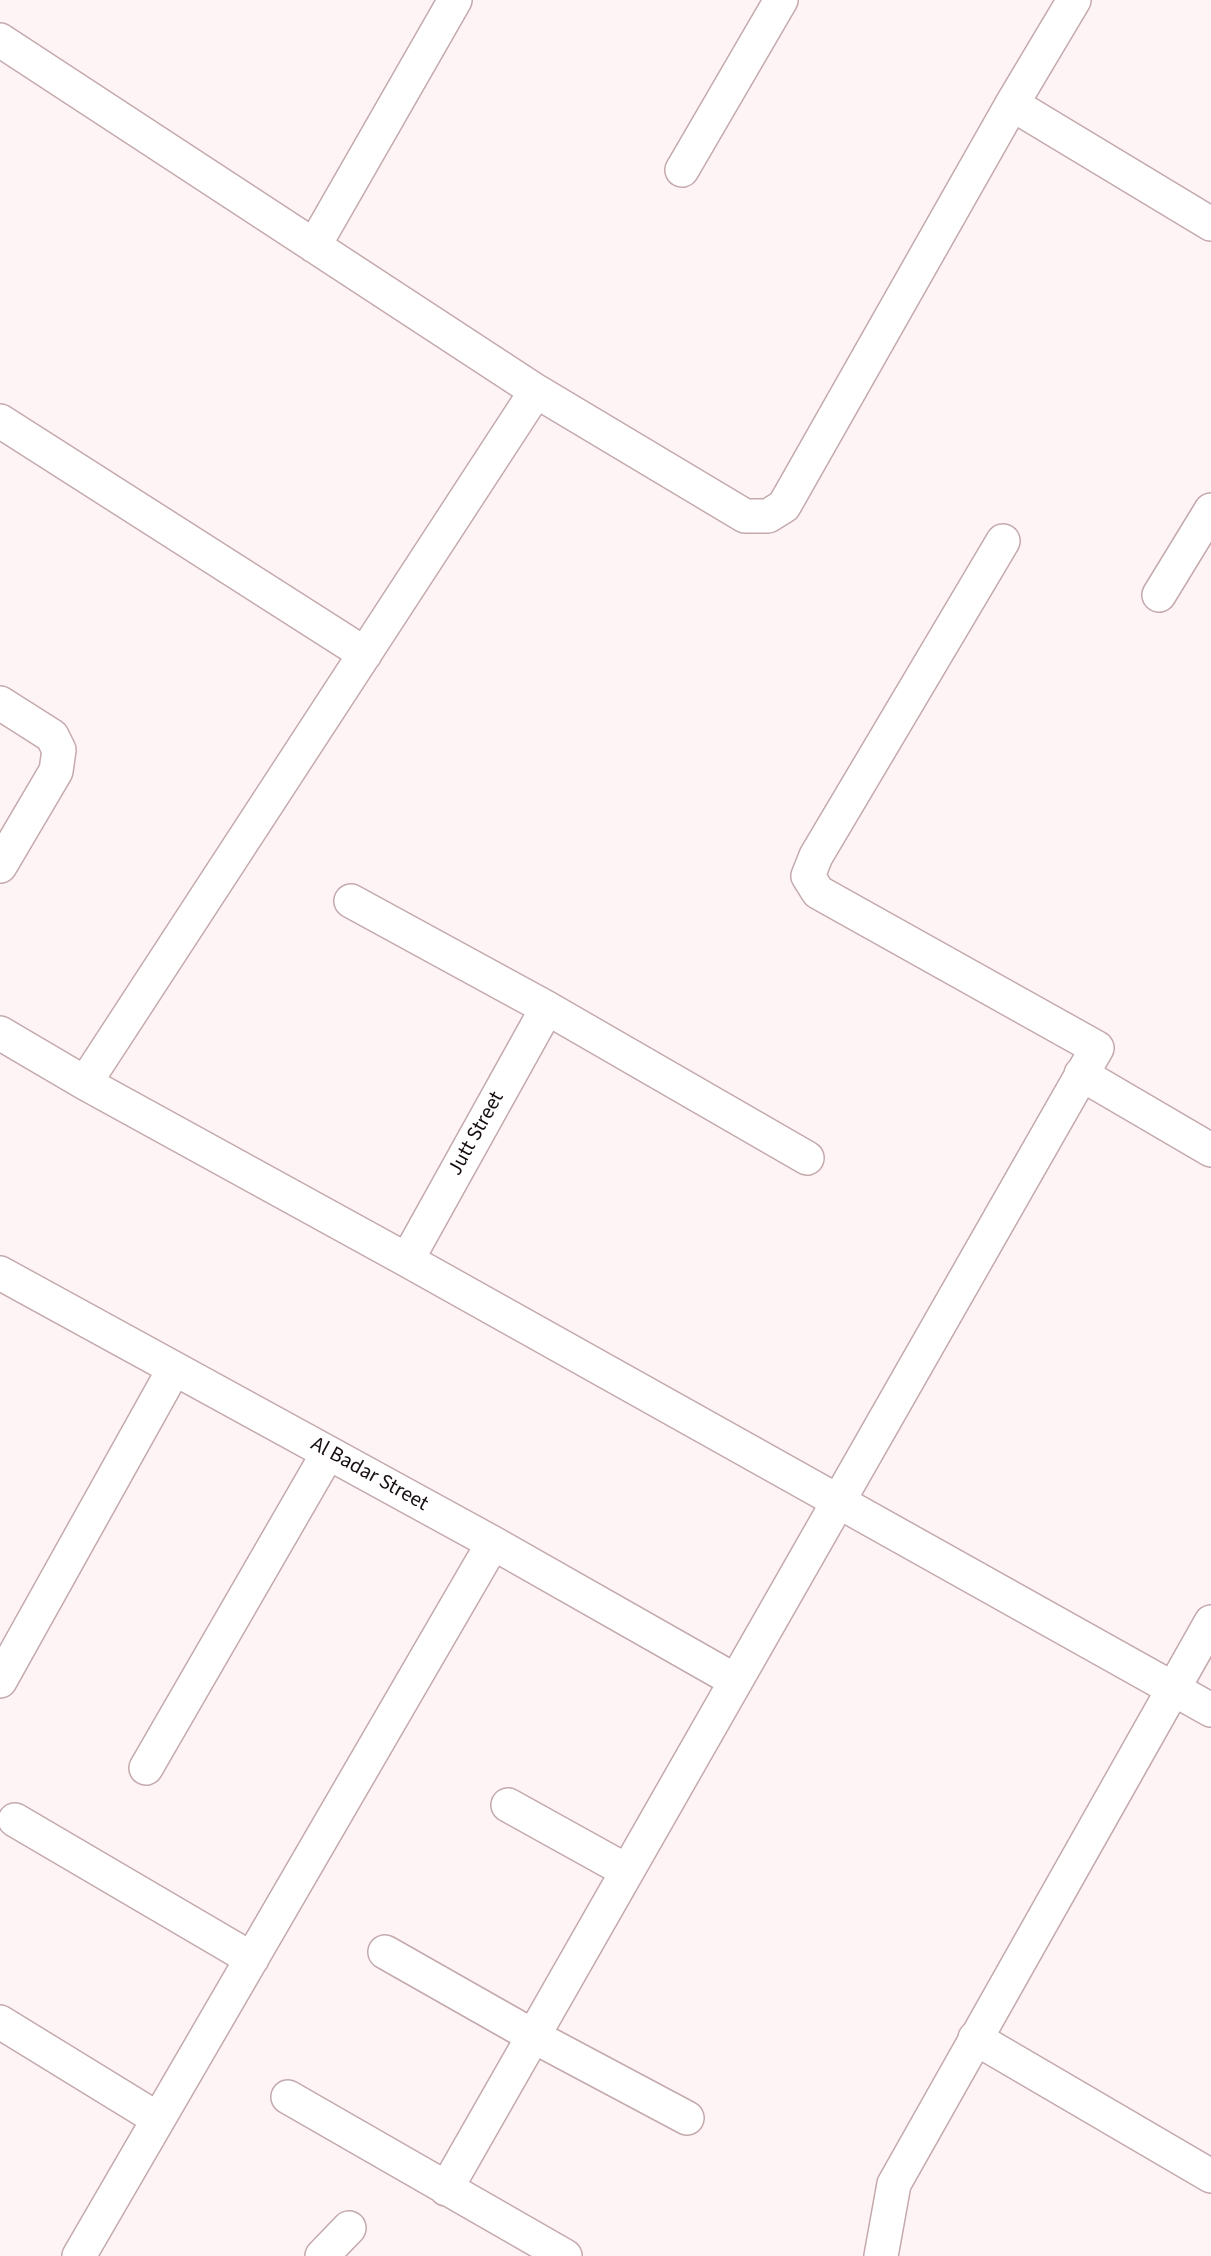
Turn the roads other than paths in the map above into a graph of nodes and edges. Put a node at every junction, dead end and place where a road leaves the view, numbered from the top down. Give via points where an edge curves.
1 (455, 0) edge
2 (781, 0) edge
3 (1074, 0) edge
4 (0, 40) edge
5 (1012, 104) junction
6 (682, 170) dead end
7 (1211, 224) edge
8 (314, 246) junction
9 (536, 391) junction
10 (0, 421) edge
11 (1208, 522) edge
12 (1003, 541) dead end
13 (1159, 595) dead end
14 (365, 654) junction
15 (0, 703) edge
16 (0, 866) edge
17 (351, 900) dead end
18 (547, 1008) junction
19 (0, 1033) edge
20 (1081, 1074) junction
21 (85, 1083) junction
22 (1211, 1150) edge
23 (807, 1158) dead end
24 (407, 1260) junction
25 (0, 1274) edge
26 (174, 1369) junction
27 (328, 1453) junction
28 (839, 1502) junction
29 (494, 1543) junction
30 (1211, 1623) edge
31 (736, 1681) junction
32 (0, 1682) edge
33 (1172, 1689) junction
34 (1211, 1710) edge
35 (146, 1768) dead end
36 (508, 1805) dead end
37 (15, 1820) dead end
38 (627, 1871) junction
39 (385, 1952) dead end
40 (252, 1959) junction
41 (0, 2022) edge
42 (533, 2036) junction
43 (975, 2038) junction
44 (288, 2097) dead end
45 (687, 2118) dead end
46 (158, 2119) junction
47 (1211, 2176) edge
48 (446, 2189) junction
49 (349, 2228) dead end
50 (79, 2256) edge
51 (322, 2256) edge
52 (565, 2256) edge
53 (881, 2256) edge

1 - 8 street
2 - 6 street
3 - 5 street
4 - 8 street
5 - 7 street
5 - 9 street via 784,506 768,516 745,516
8 - 9 street
9 - 14 street
10 - 14 street
11 - 13 street
12 - 20 street via 816,856 808,876 818,892 1097,1048
14 - 21 street
15 - 16 street via 52,736 59,750 56,771
17 - 18 street
18 - 23 street
18 - 24 street, Jutt Street
19 - 21 street
20 - 22 street
20 - 28 street
21 - 24 street
24 - 28 street
25 - 26 street, Al Badar Street
26 - 27 street, Al Badar Street
26 - 32 street
27 - 29 street, Al Badar Street
27 - 35 street
28 - 31 street
28 - 33 street
29 - 31 street, Al Badar Street
29 - 40 street
30 - 33 street
31 - 38 street
33 - 34 street
33 - 43 street
36 - 38 street
37 - 40 street
38 - 42 street
39 - 42 street
40 - 46 street
41 - 46 street
42 - 45 street
42 - 48 street
43 - 47 street
43 - 53 street via 894,2184
44 - 48 street
46 - 50 street
48 - 52 street
49 - 51 street

